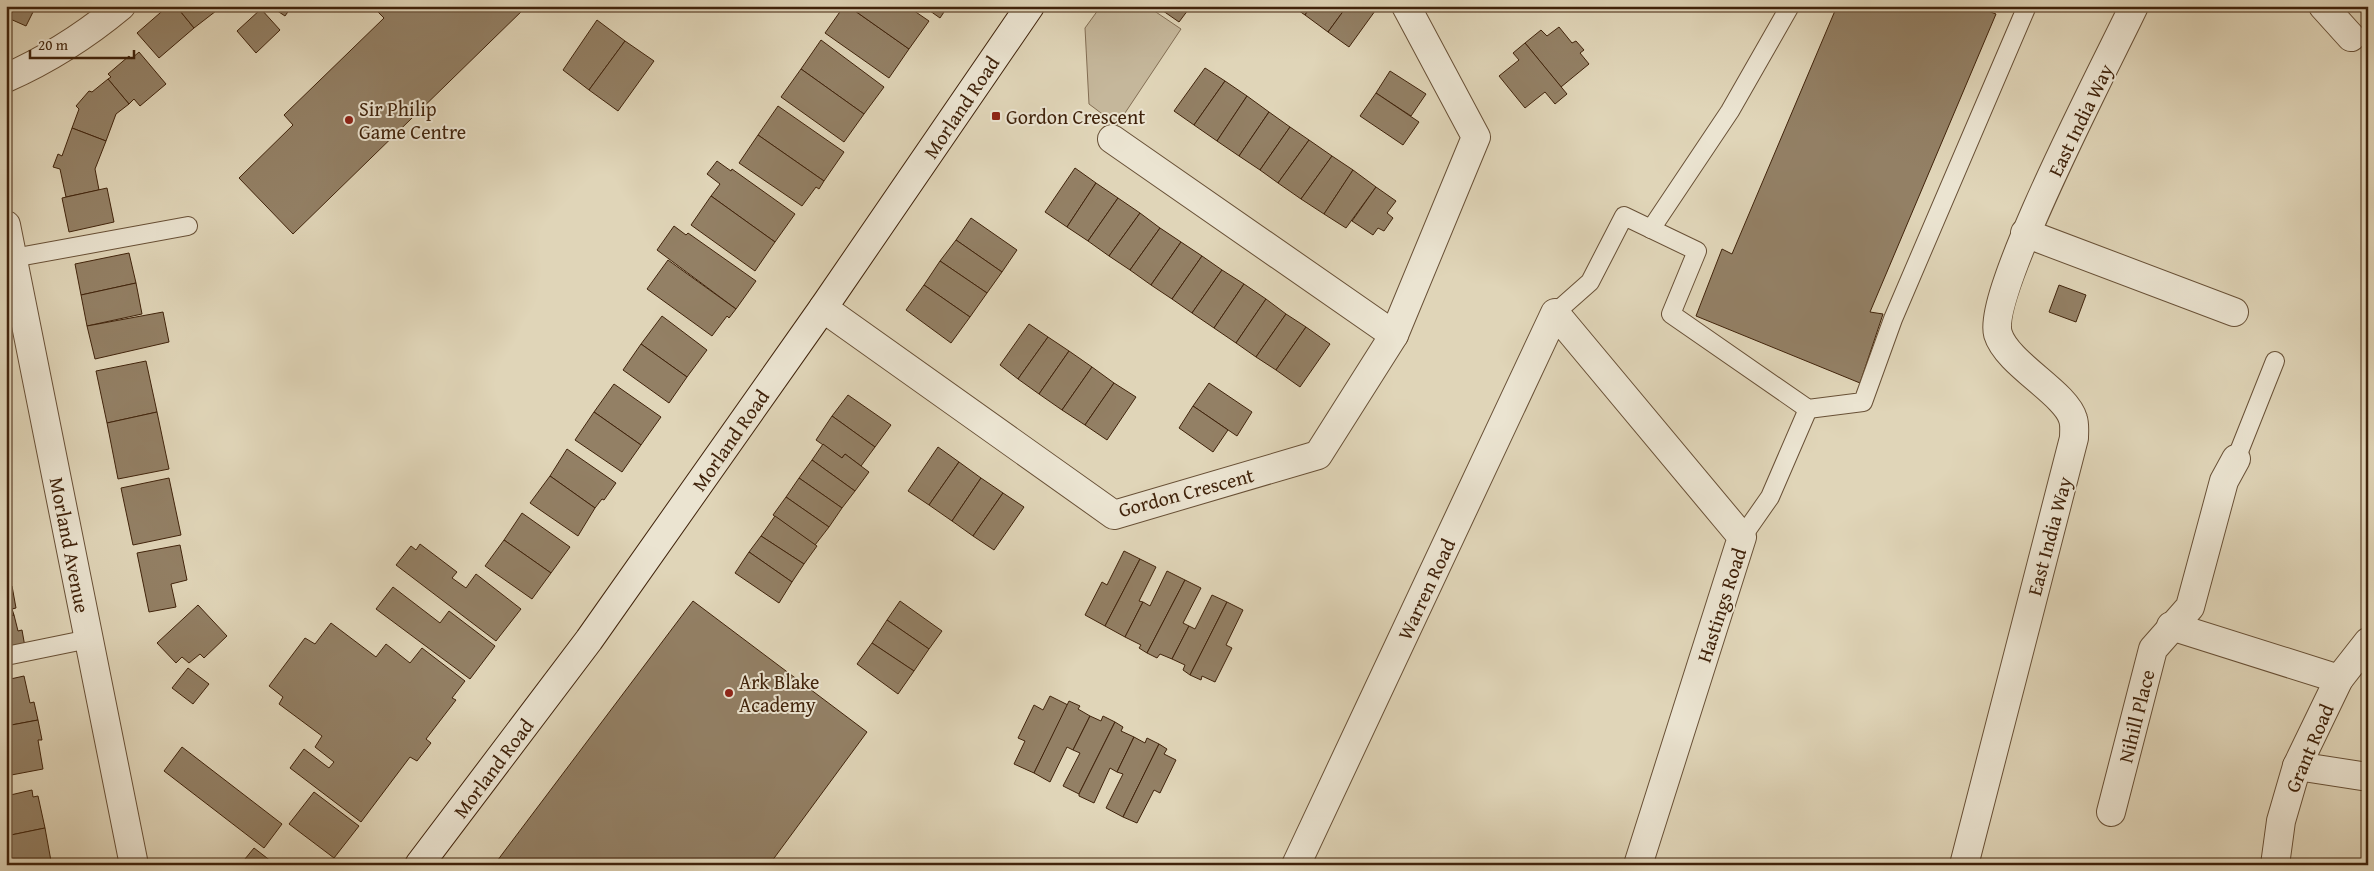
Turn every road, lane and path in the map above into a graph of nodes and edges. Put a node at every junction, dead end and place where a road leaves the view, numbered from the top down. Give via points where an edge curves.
1 (121, 6) edge
2 (1030, 6) edge
3 (1406, 6) edge
4 (1790, 6) edge
5 (2027, 6) edge
6 (2134, 6) edge
7 (2323, 6) edge
8 (2350, 37) dead end
9 (6, 78) edge
10 (1112, 139) dead end
11 (6, 225) edge
12 (188, 226) dead end
13 (1651, 229) junction
14 (2025, 233) junction
15 (13, 258) junction
16 (823, 308) junction
17 (2234, 312) dead end
18 (1555, 313) junction
19 (1394, 335) junction
20 (2275, 361) dead end
21 (1808, 409) junction
22 (2236, 459) joint
23 (1742, 537) junction
24 (2171, 626) junction
25 (89, 640) junction
26 (2368, 642) edge
27 (6, 656) edge
28 (2339, 679) junction
29 (2297, 766) junction
30 (2368, 777) edge
31 (2111, 812) dead end
32 (134, 865) edge
33 (419, 865) edge
34 (1296, 865) edge
35 (1638, 865) edge
36 (1964, 865) edge
37 (2275, 865) edge

1 - 9 street via 70,46
2 - 16 street, Morland Road
3 - 19 street, Gordon Crescent via 1476,137
4 - 13 lane via 1730,111
5 - 21 lane via 1893,320 1863,402
6 - 14 street, East India Way
7 - 8 street
10 - 19 street
11 - 15 street, Morland Avenue
12 - 15 lane
13 - 18 lane via 1624,216 1590,282
13 - 21 lane via 1697,251 1672,314
14 - 17 street
14 - 36 street, East India Way via 1999,312 1998,334 2008,352 2063,404 2073,418 2074,438
15 - 25 street, Morland Avenue
16 - 19 street, Gordon Crescent via 1114,516 1318,455
16 - 33 street, Morland Road via 589,640
18 - 23 street, Hastings Road
18 - 34 street, Warren Road
20 - 22 lane
21 - 23 lane via 1770,497
22 - 24 street, Nihill Place via 2224,481 2190,607
23 - 35 street, Hastings Road
24 - 28 street
24 - 31 street, Nihill Place via 2153,649
25 - 27 lane
25 - 32 street, Morland Avenue
26 - 28 street, Grant Road
28 - 29 street, Grant Road
29 - 30 street
29 - 37 street, Grant Road via 2281,821

